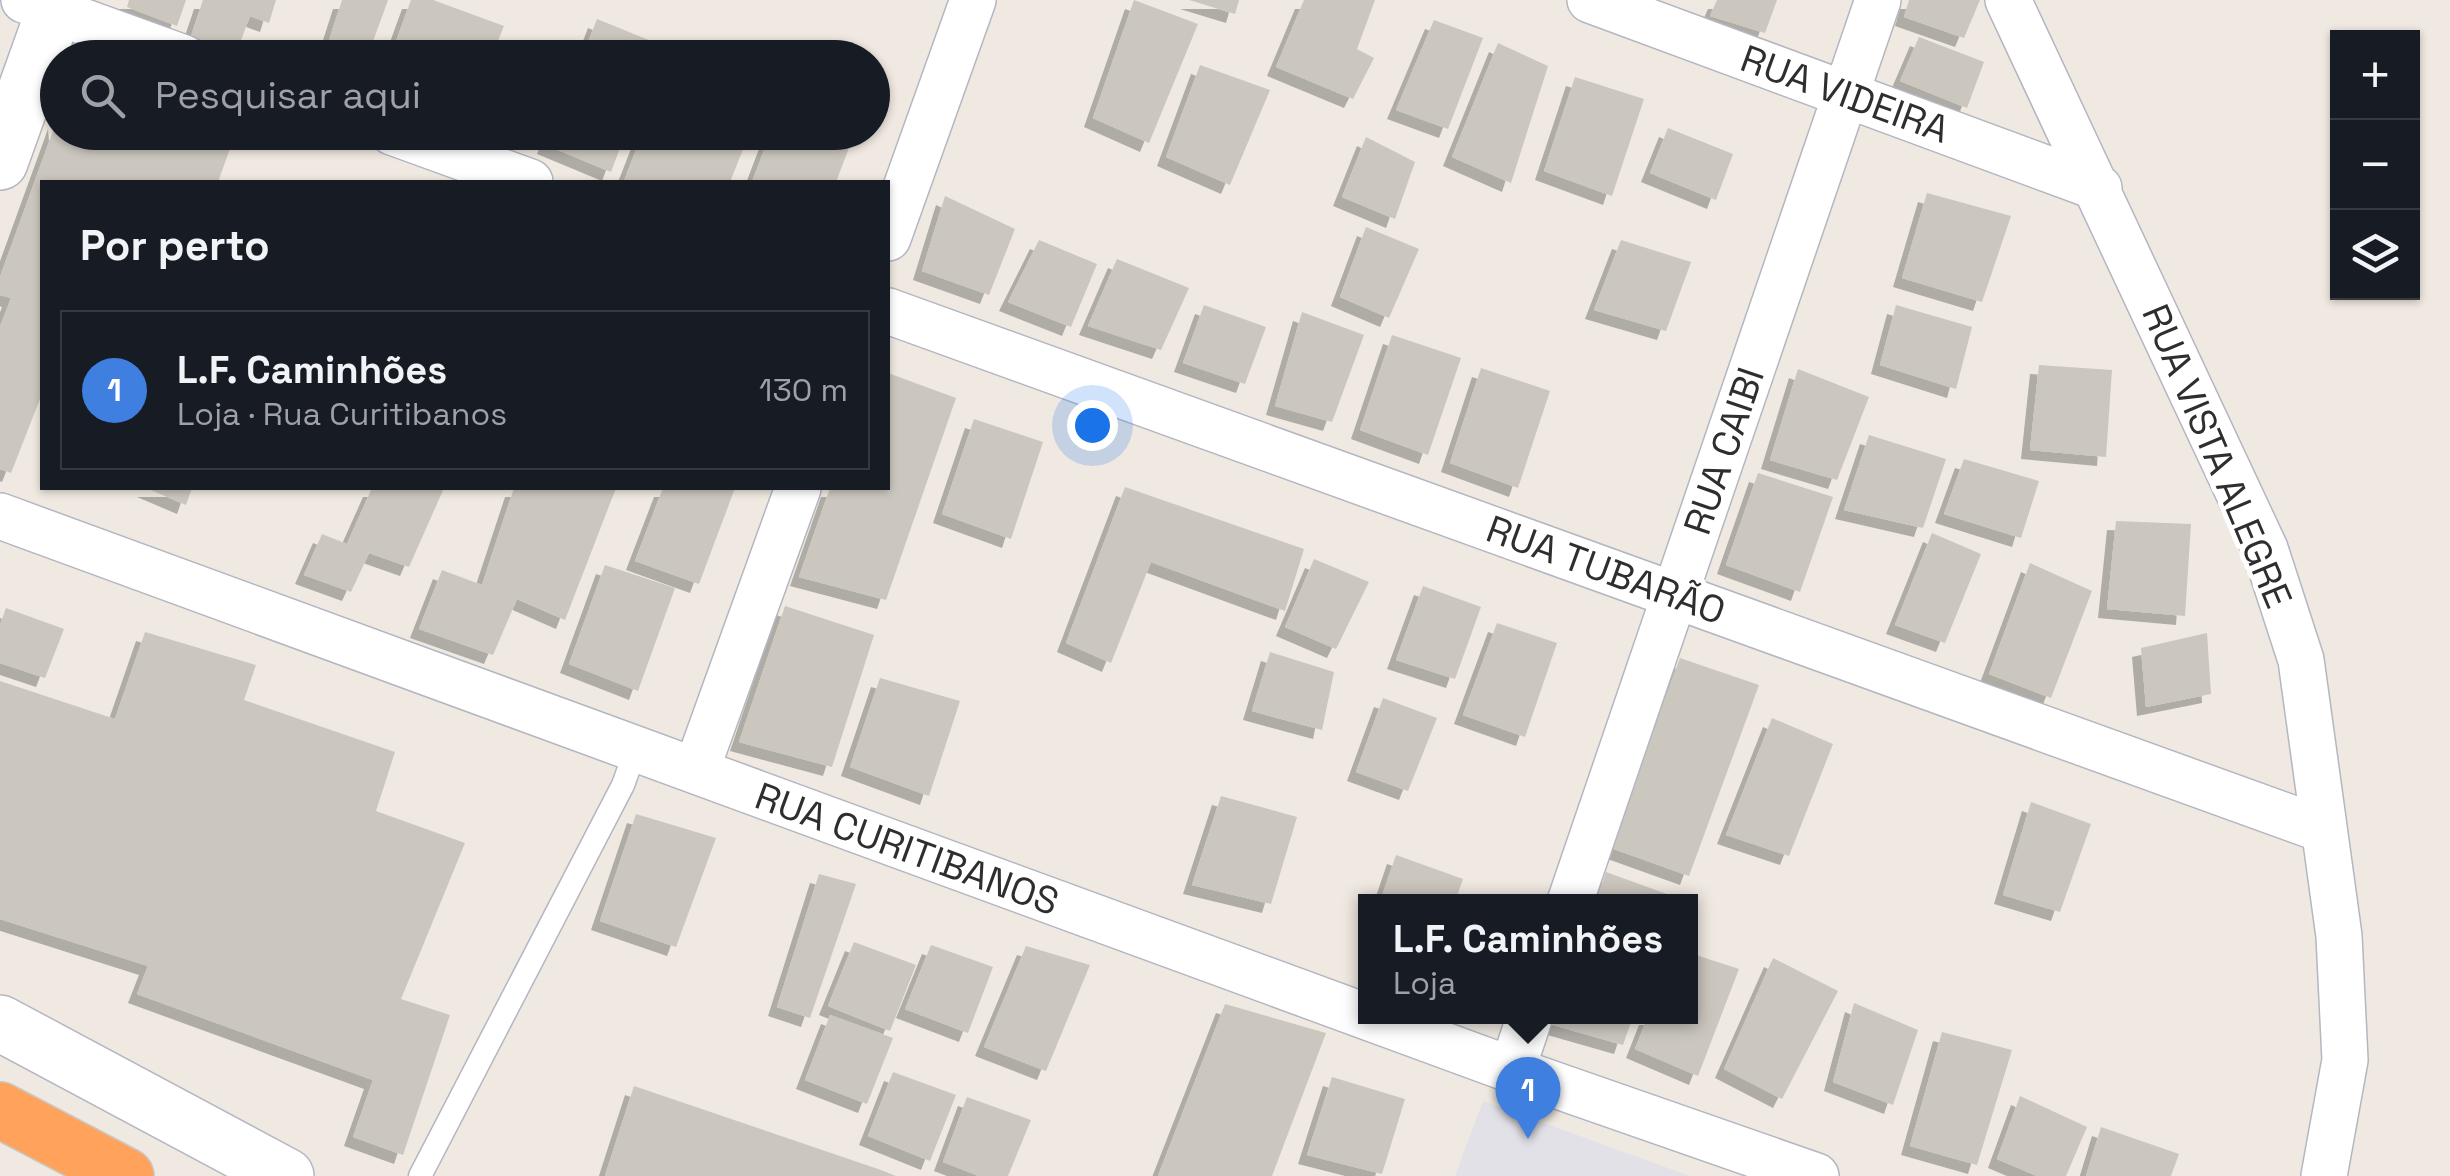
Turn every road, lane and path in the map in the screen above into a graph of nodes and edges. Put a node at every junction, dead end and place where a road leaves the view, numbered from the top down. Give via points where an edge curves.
1 (973, 0) edge
2 (1590, 0) edge
3 (1878, 0) edge
4 (2008, 0) edge
5 (45, 4) edge
6 (138, 40) edge
7 (1846, 94) junction
8 (442, 150) edge
9 (0, 162) edge
10 (524, 180) edge
11 (2099, 188) junction
12 (890, 232) edge
13 (890, 312) edge
14 (797, 490) edge
15 (0, 516) edge
16 (1674, 595) junction
17 (636, 750) junction
18 (696, 771) junction
19 (2324, 830) junction
20 (1573, 894) edge
21 (1358, 1014) edge
22 (0, 1023) edge
23 (1386, 1024) edge
24 (1527, 1024) edge
25 (1512, 1070) junction
26 (0, 1110) edge
27 (126, 1176) edge
28 (286, 1176) edge
29 (420, 1176) edge
30 (1816, 1176) edge
31 (2324, 1176) edge

1 - 12 street
2 - 7 street, RUA VIDEIRA
3 - 7 street, RUA CAIBI
4 - 11 street, RUA VISTA ALEGRE
5 - 6 street
5 - 9 main road
7 - 11 street, RUA VIDEIRA
7 - 16 street, RUA CAIBI
8 - 10 street
11 - 19 street, RUA VISTA ALEGRE via 2265,549 2301,660
13 - 16 street, RUA TUBARÃO
14 - 18 street
15 - 17 street, RUA CURITIBANOS
16 - 19 street, RUA TUBARÃO
16 - 20 street, RUA CAIBI
17 - 18 street, RUA CURITIBANOS
17 - 29 lane
18 - 21 street, RUA CURITIBANOS
19 - 31 street, RUA VISTA ALEGRE via 2339,936 2345,1060
22 - 28 main road
23 - 25 street, RUA CURITIBANOS
24 - 25 street
25 - 30 street, RUA CURITIBANOS
26 - 27 highway

